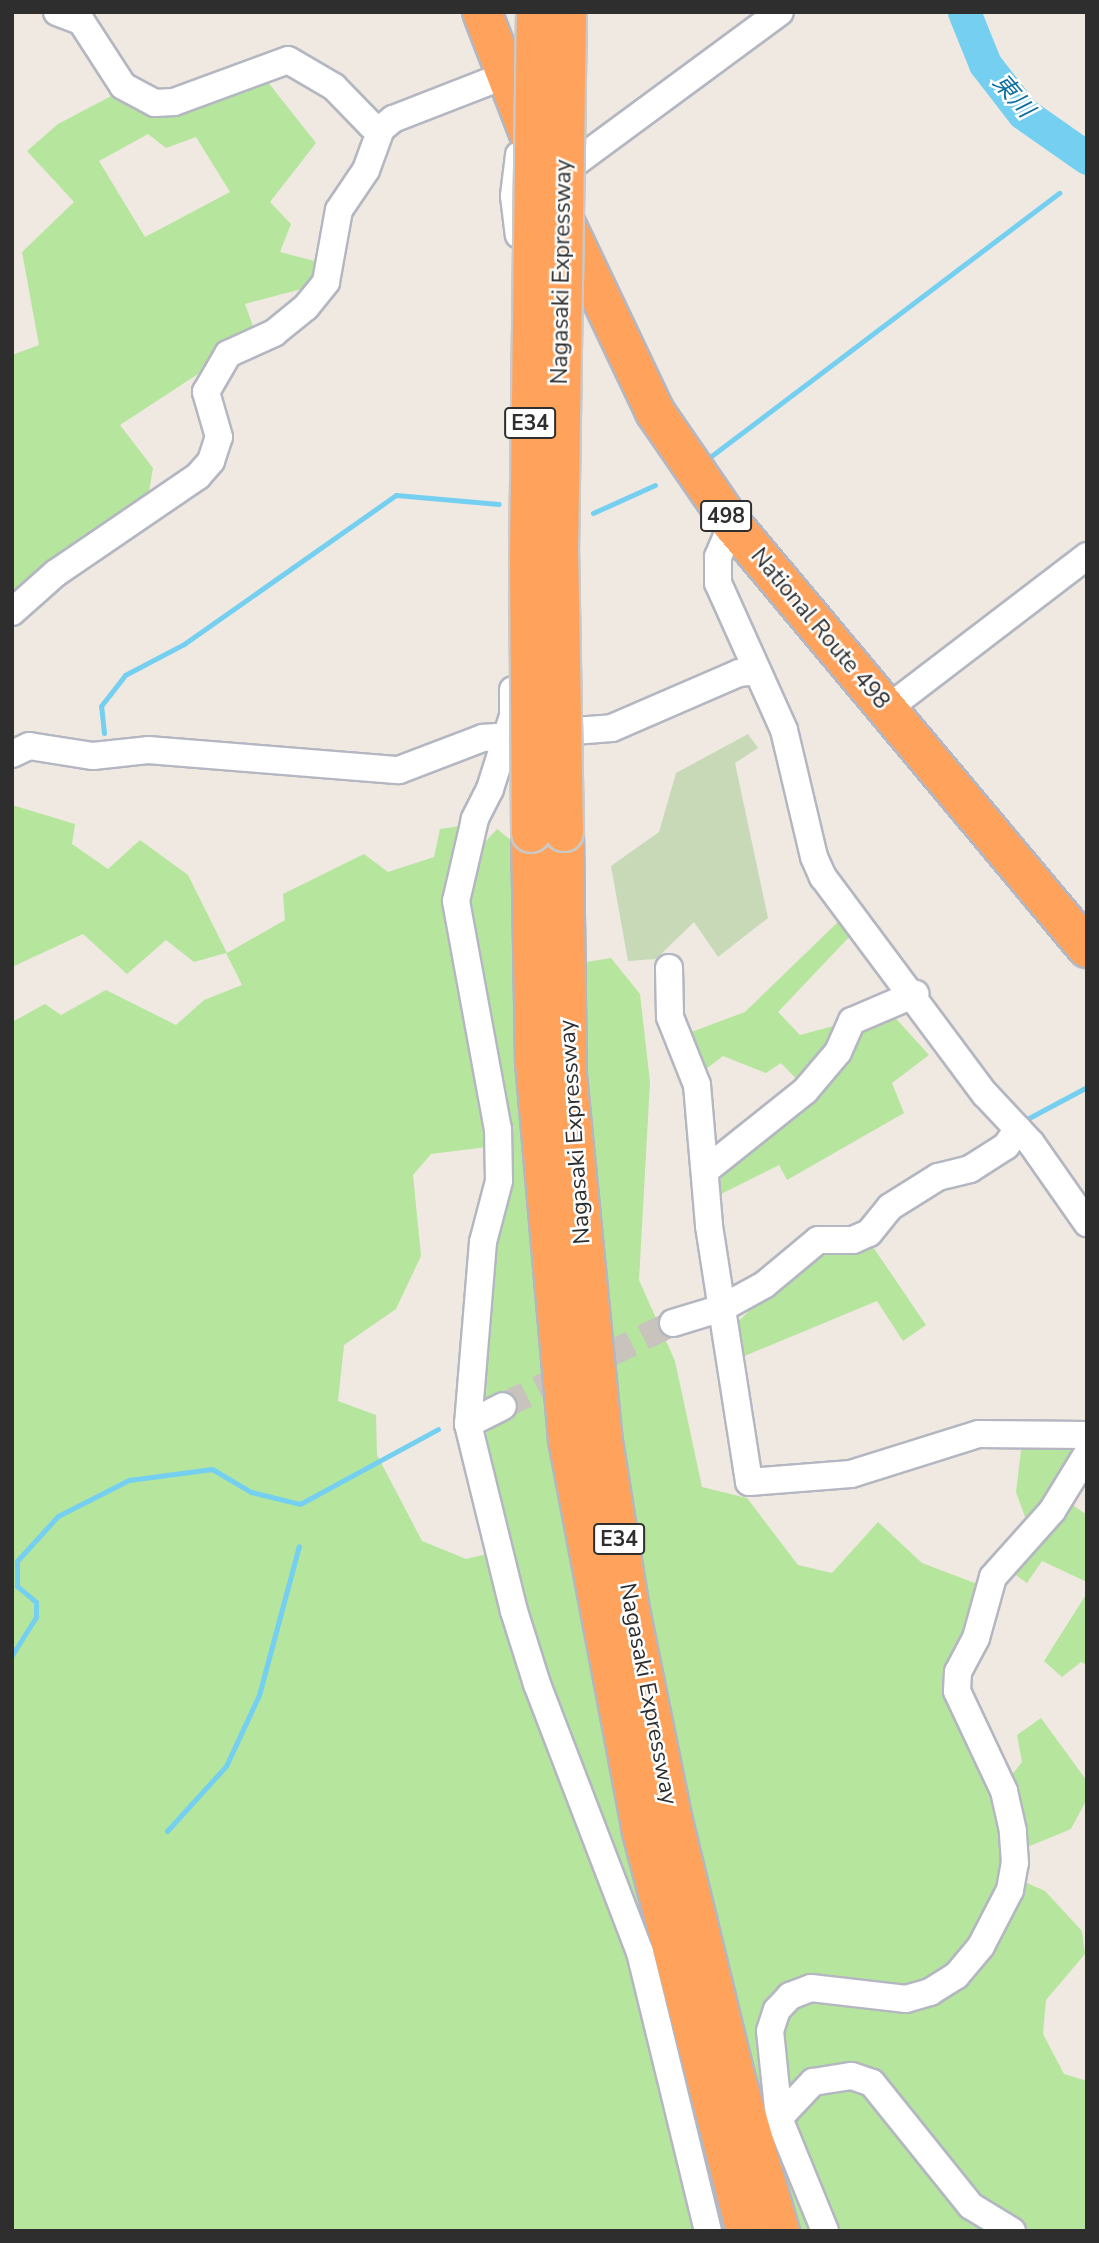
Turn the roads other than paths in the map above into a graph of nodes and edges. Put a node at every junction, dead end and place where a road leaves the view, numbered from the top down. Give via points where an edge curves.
1 (57, 12) edge
2 (482, 12) edge
3 (537, 12) edge
4 (567, 12) edge
5 (780, 12) edge
6 (506, 75) junction
7 (523, 120) junction
8 (382, 129) junction
9 (548, 183) junction
10 (732, 524) junction
11 (1087, 556) edge
12 (12, 612) edge
13 (757, 671) junction
14 (887, 709) junction
15 (507, 737) junction
16 (12, 754) edge
17 (547, 832) junction
18 (1087, 948) edge
19 (669, 968) dead end
20 (915, 994) junction
21 (1018, 1129) junction
22 (706, 1170) junction
23 (1087, 1223) edge
24 (722, 1308) junction
25 (673, 1323) tunnel mouth
26 (503, 1406) tunnel mouth
27 (468, 1424) junction
28 (1087, 1435) edge
29 (1087, 1454) edge
30 (779, 2118) junction
31 (708, 2231) edge
32 (746, 2231) edge
33 (780, 2231) edge
34 (825, 2231) edge
35 (1012, 2231) edge

1 - 8 street via 81,22 123,86 155,103 174,102 288,60 334,87 372,125
2 - 6 highway, National Route 498 / 498
3 - 17 highway, Nagasaki Expressway / E34, bridge via 529,548
4 - 17 highway, Nagasaki Expressway / E34, bridge via 559,542
5 - 9 street
6 - 7 highway, National Route 498 / 498
6 - 8 street via 393,119
7 - 9 highway, National Route 498 / 498
7 - 15 street via 514,196 520,238 513,716
8 - 12 street via 366,170 339,210 326,282 306,307 274,333 228,354 206,392 219,437 211,461 198,476 56,573
9 - 10 highway, National Route 498 / 498 via 587,275 655,412
10 - 13 street via 718,556 718,583
10 - 14 highway, National Route 498 / 498
11 - 14 street
13 - 15 street via 739,673 612,729
13 - 20 street via 784,730 814,857 823,877
14 - 18 highway, National Route 498 / 498
15 - 16 street via 483,738 399,770 148,750 93,756 29,746
15 - 27 street via 475,819 456,901 498,1129 499,1181 483,1242
17 - 32 highway, Nagasaki Expressway / E34 via 535,1062 568,1440 641,1828
17 - 33 highway, Nagasaki Expressway / E34 via 602,1435 630,1610 672,1817 736,2079
19 - 22 street via 670,1017 698,1085
20 - 21 street via 985,1094
20 - 22 street via 852,1021 838,1052 805,1091
21 - 23 street
21 - 24 street via 1006,1146 970,1169 938,1177 890,1207 869,1233 853,1240 818,1240 804,1247 764,1285
22 - 24 street
24 - 25 street
24 - 28 street via 749,1482 851,1474 979,1434
26 - 27 street
27 - 31 street via 533,1672 640,1952
29 - 30 street via 1052,1511 993,1577 976,1638 958,1672 957,1691 1004,1791 1015,1863 1010,1890 981,1946 956,1976 930,1992 906,1999 811,1988 790,1996 777,2010 770,2031
30 - 34 street
30 - 35 street via 813,2082 852,2076 872,2083 971,2206

